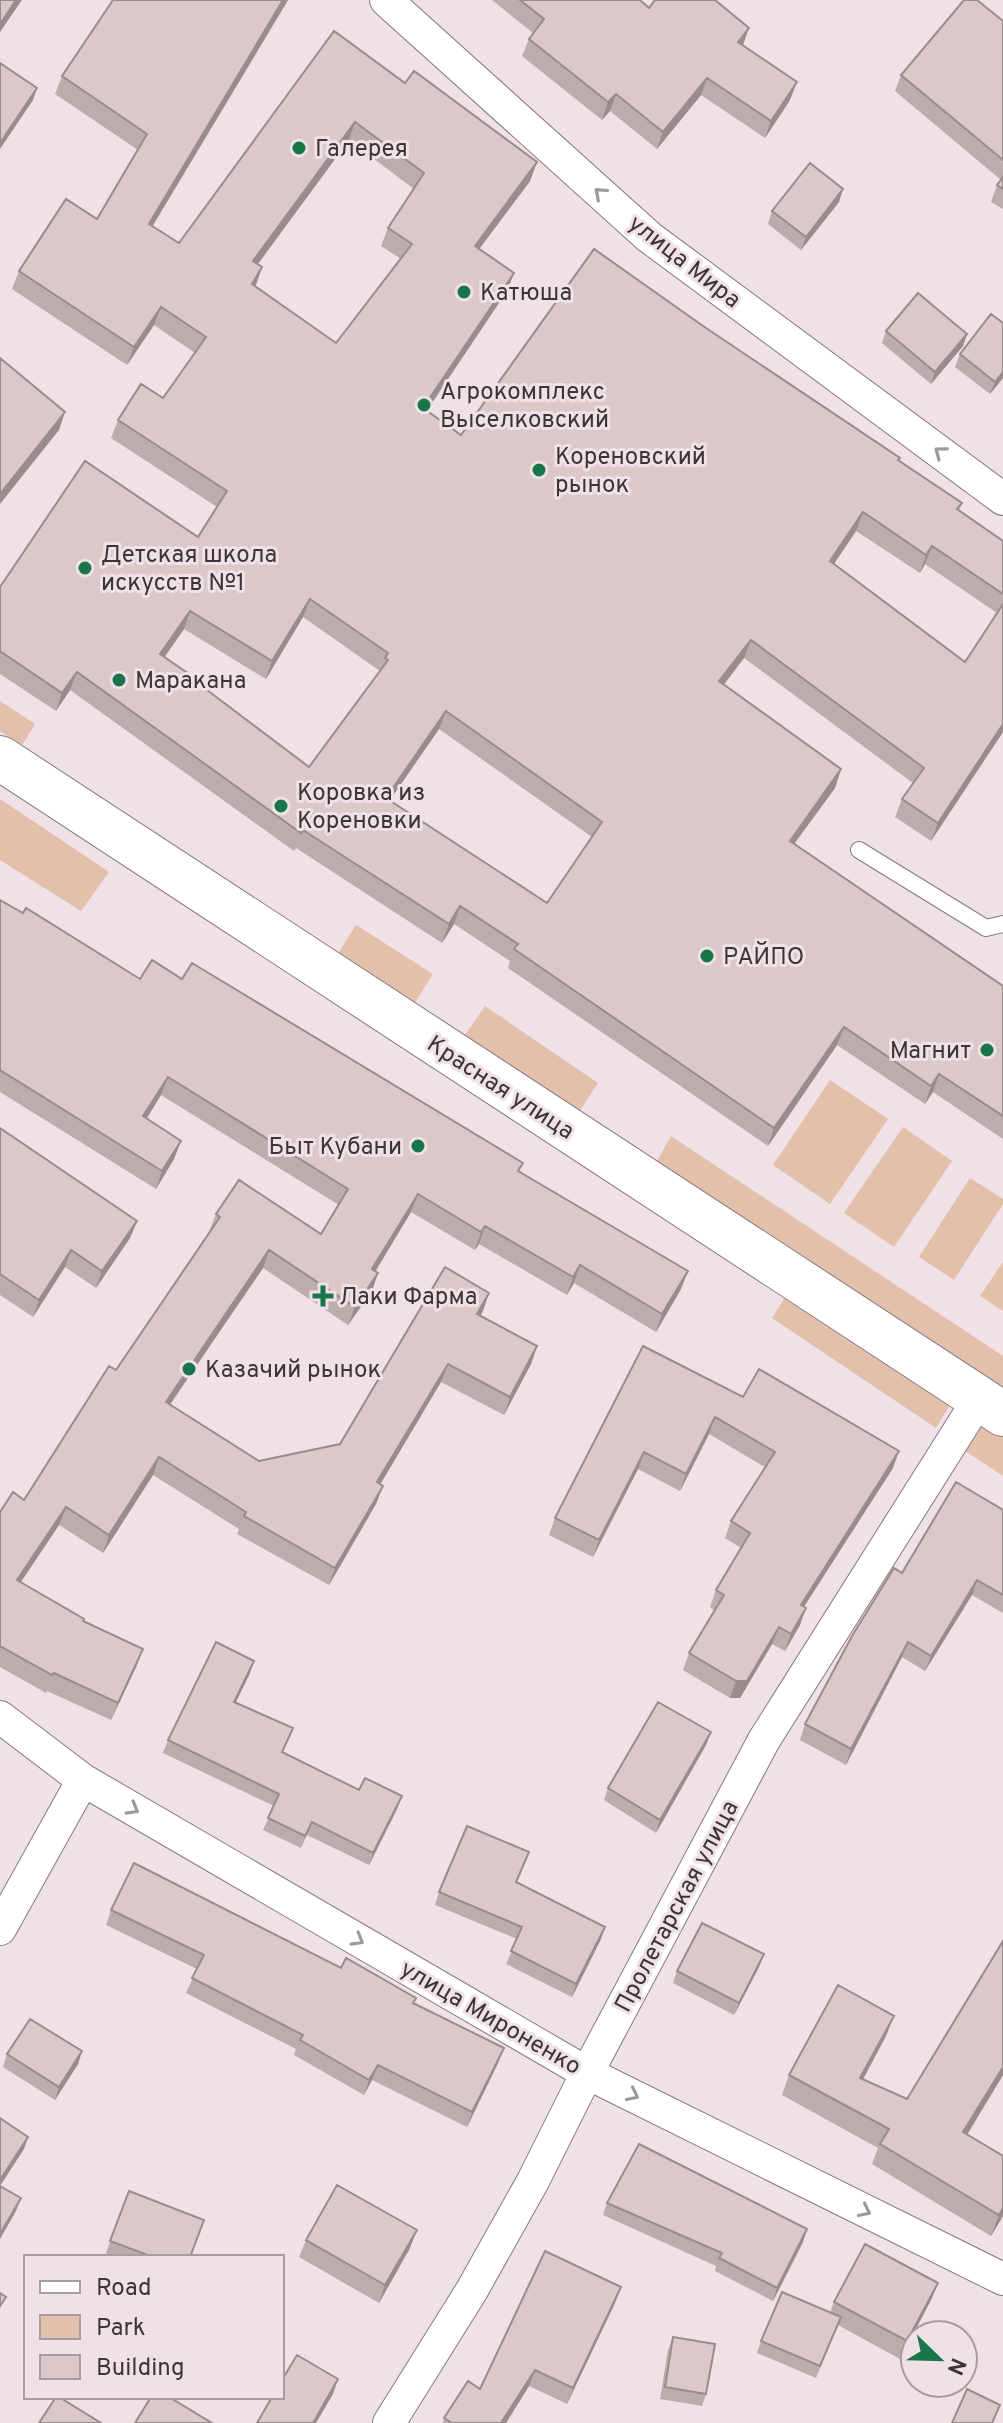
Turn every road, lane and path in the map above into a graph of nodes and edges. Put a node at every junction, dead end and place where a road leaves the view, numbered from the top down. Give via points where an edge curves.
1 (386, 0) edge
2 (1003, 499) edge
3 (0, 758) edge
4 (859, 850) dead end
5 (1003, 924) edge
6 (991, 1407) edge
7 (0, 1717) edge
8 (83, 1780) junction
9 (0, 1929) edge
10 (587, 2073) junction
11 (1003, 2279) edge
12 (389, 2423) edge

2 -> 1 street, улица Мира via 649,237
3 - 6 main road, Красная улица
4 - 5 lane via 986,928
6 - 10 street, Пролетарская улица via 764,1740
7 - 8 street, улица Мироненко
8 - 9 street
8 -> 10 street, улица Мироненко
10 -> 11 street, улица Мироненко
10 - 12 street, Пролетарская улица via 526,2195

